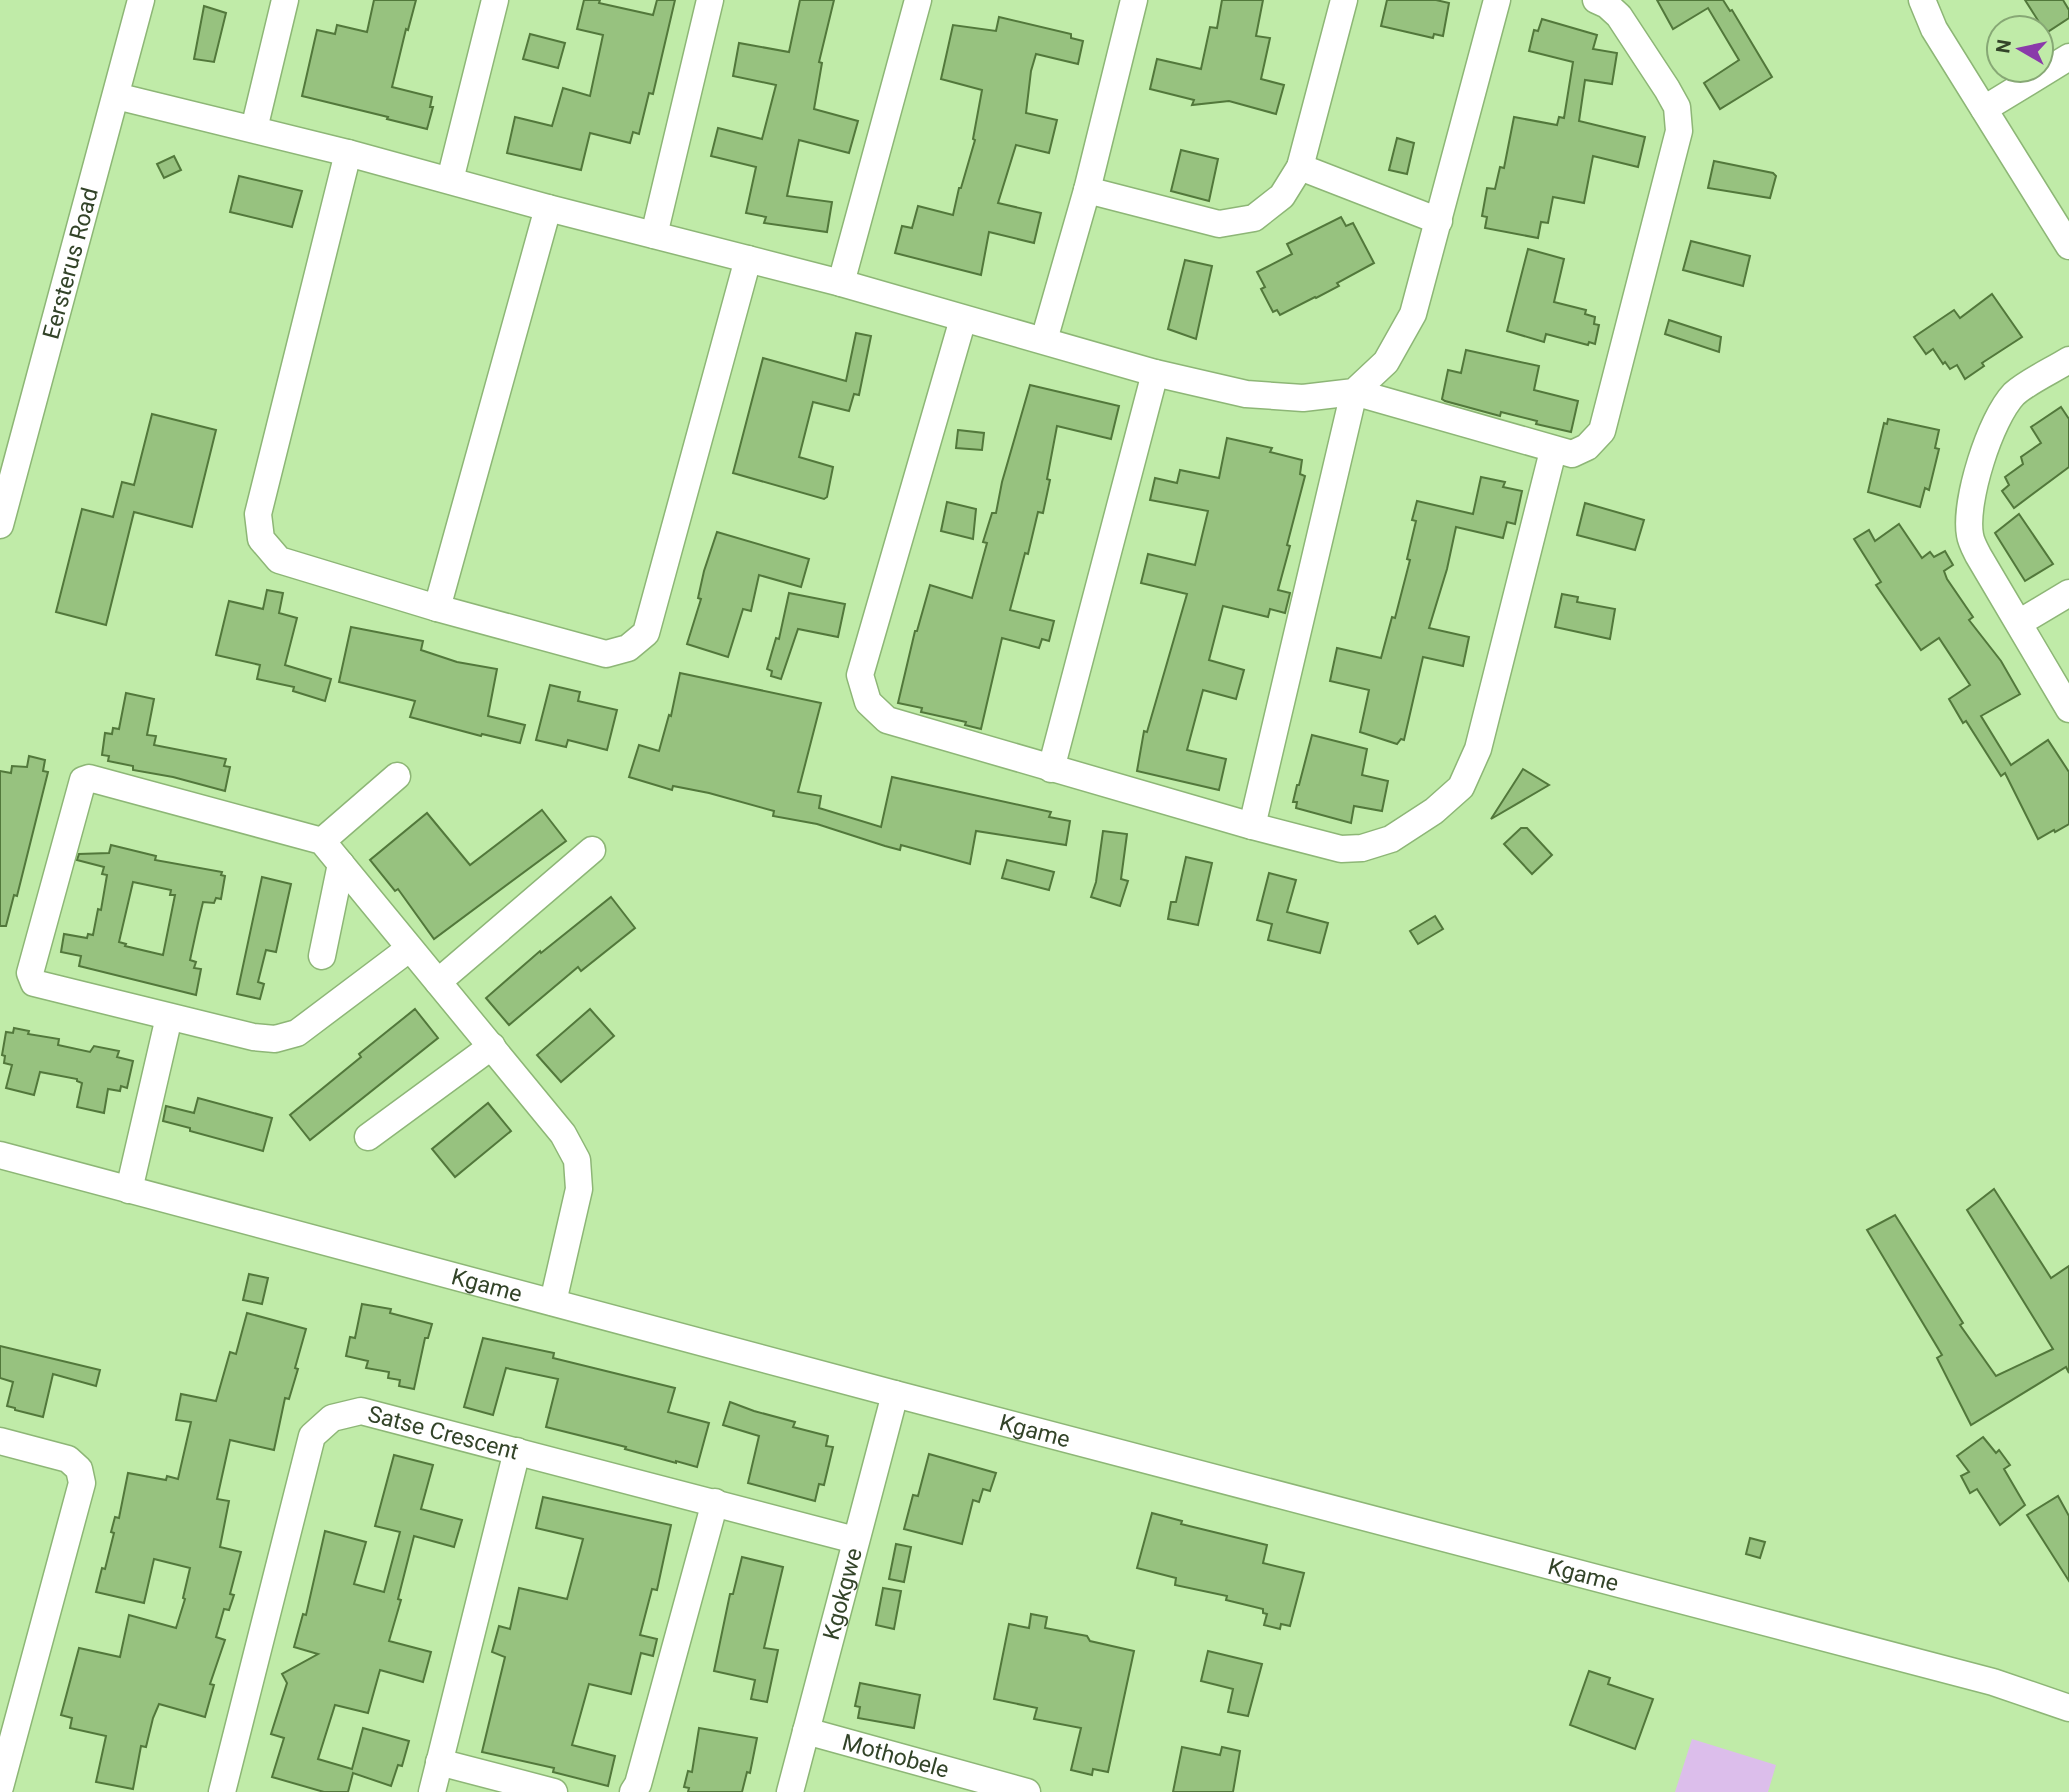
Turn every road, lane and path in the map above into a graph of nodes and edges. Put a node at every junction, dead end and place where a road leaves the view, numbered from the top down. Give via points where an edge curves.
1 (141, 0) edge
2 (285, 0) edge
3 (495, 0) edge
4 (710, 0) edge
5 (918, 0) edge
6 (1134, 0) edge
7 (1344, 0) edge
8 (1497, 0) edge
9 (1596, 0) edge
10 (1922, 0) edge
11 (2069, 57) edge
12 (116, 96) junction
13 (1984, 109) junction
14 (254, 129) junction
15 (348, 153) junction
16 (1300, 167) junction
17 (450, 180) junction
18 (1087, 190) junction
19 (548, 208) junction
20 (1439, 221) junction
21 (653, 234) junction
22 (2069, 246) edge
23 (748, 259) junction
24 (841, 283) junction
25 (963, 319) junction
26 (1044, 340) junction
27 (2069, 360) edge
28 (1155, 373) junction
29 (1354, 393) junction
30 (1553, 451) junction
31 (0, 525) edge
32 (2069, 593) edge
33 (437, 608) junction
34 (2019, 623) junction
35 (2069, 709) edge
36 (1051, 769) junction
37 (397, 776) dead end
38 (1252, 826) junction
39 (322, 841) junction
40 (592, 850) dead end
41 (341, 864) junction
42 (410, 948) junction
43 (322, 956) dead end
44 (438, 982) junction
45 (169, 1017) junction
46 (492, 1046) junction
47 (368, 1137) dead end
48 (0, 1155) edge
49 (129, 1190) junction
50 (553, 1302) junction
51 (895, 1394) junction
52 (0, 1441) edge
53 (517, 1451) junction
54 (715, 1502) junction
55 (855, 1540) junction
56 (2069, 1708) edge
57 (806, 1731) junction
58 (439, 1762) junction
59 (0, 1787) edge
60 (222, 1792) edge
61 (432, 1792) edge
62 (554, 1792) edge
63 (633, 1792) edge
64 (790, 1792) edge
65 (1027, 1792) edge

1 - 12 street, Eersterus Road
2 - 14 street
3 - 17 street
4 - 21 street
5 - 24 street
6 - 18 street
7 - 16 street
8 - 20 street
9 - 30 street via 1619,16 1667,89 1677,107 1679,131 1602,431 1587,447 1572,454
10 - 13 street via 1934,29
11 - 13 street
12 - 14 street
12 - 31 street, Eersterus Road
13 - 22 street
14 - 15 street
15 - 17 street
15 - 33 street via 258,514 261,539 279,560
16 - 18 street via 1282,196 1254,218 1219,224
16 - 20 street
17 - 19 street
18 - 26 street
19 - 21 street
19 - 33 street
20 - 29 street via 1413,314 1386,362
21 - 23 street
23 - 24 street
23 - 33 street via 646,633 628,648 606,654
24 - 25 street
25 - 26 street
25 - 36 street via 860,675 868,702 887,720
26 - 28 street
27 - 34 street via 2015,394 2000,415 1980,462 1970,508 1970,536 1978,555
28 - 29 street via 1246,394 1303,398
28 - 36 street
29 - 30 street
29 - 38 street
30 - 38 street via 1478,749 1461,787 1391,839 1362,848 1342,849
32 - 34 street
34 - 35 street
36 - 38 street
37 - 39 street
39 - 41 street
39 - 45 street via 83,779 31,979
40 - 44 street
41 - 42 street
41 - 43 street
42 - 44 street
42 - 45 street via 297,1033 275,1039 253,1037
44 - 46 street
45 - 49 street
46 - 47 street
46 - 50 street via 563,1134 577,1160 579,1189
48 - 49 street, Kgame
49 - 50 street, Kgame
50 - 51 street, Kgame
51 - 55 street, Kgokgwe
51 - 56 street, Kgame via 1981,1679
52 - 59 street via 68,1459 79,1469 82,1483
53 - 54 street, Satse Crescent
53 - 58 street
53 - 60 street, Satse Crescent via 361,1410 332,1418 312,1436
54 - 55 street, Satse Crescent
54 - 63 street
55 - 57 street, Kgokgwe
57 - 64 street, Kgokgwe
57 - 65 street, Mothobele
58 - 61 street
58 - 62 street

